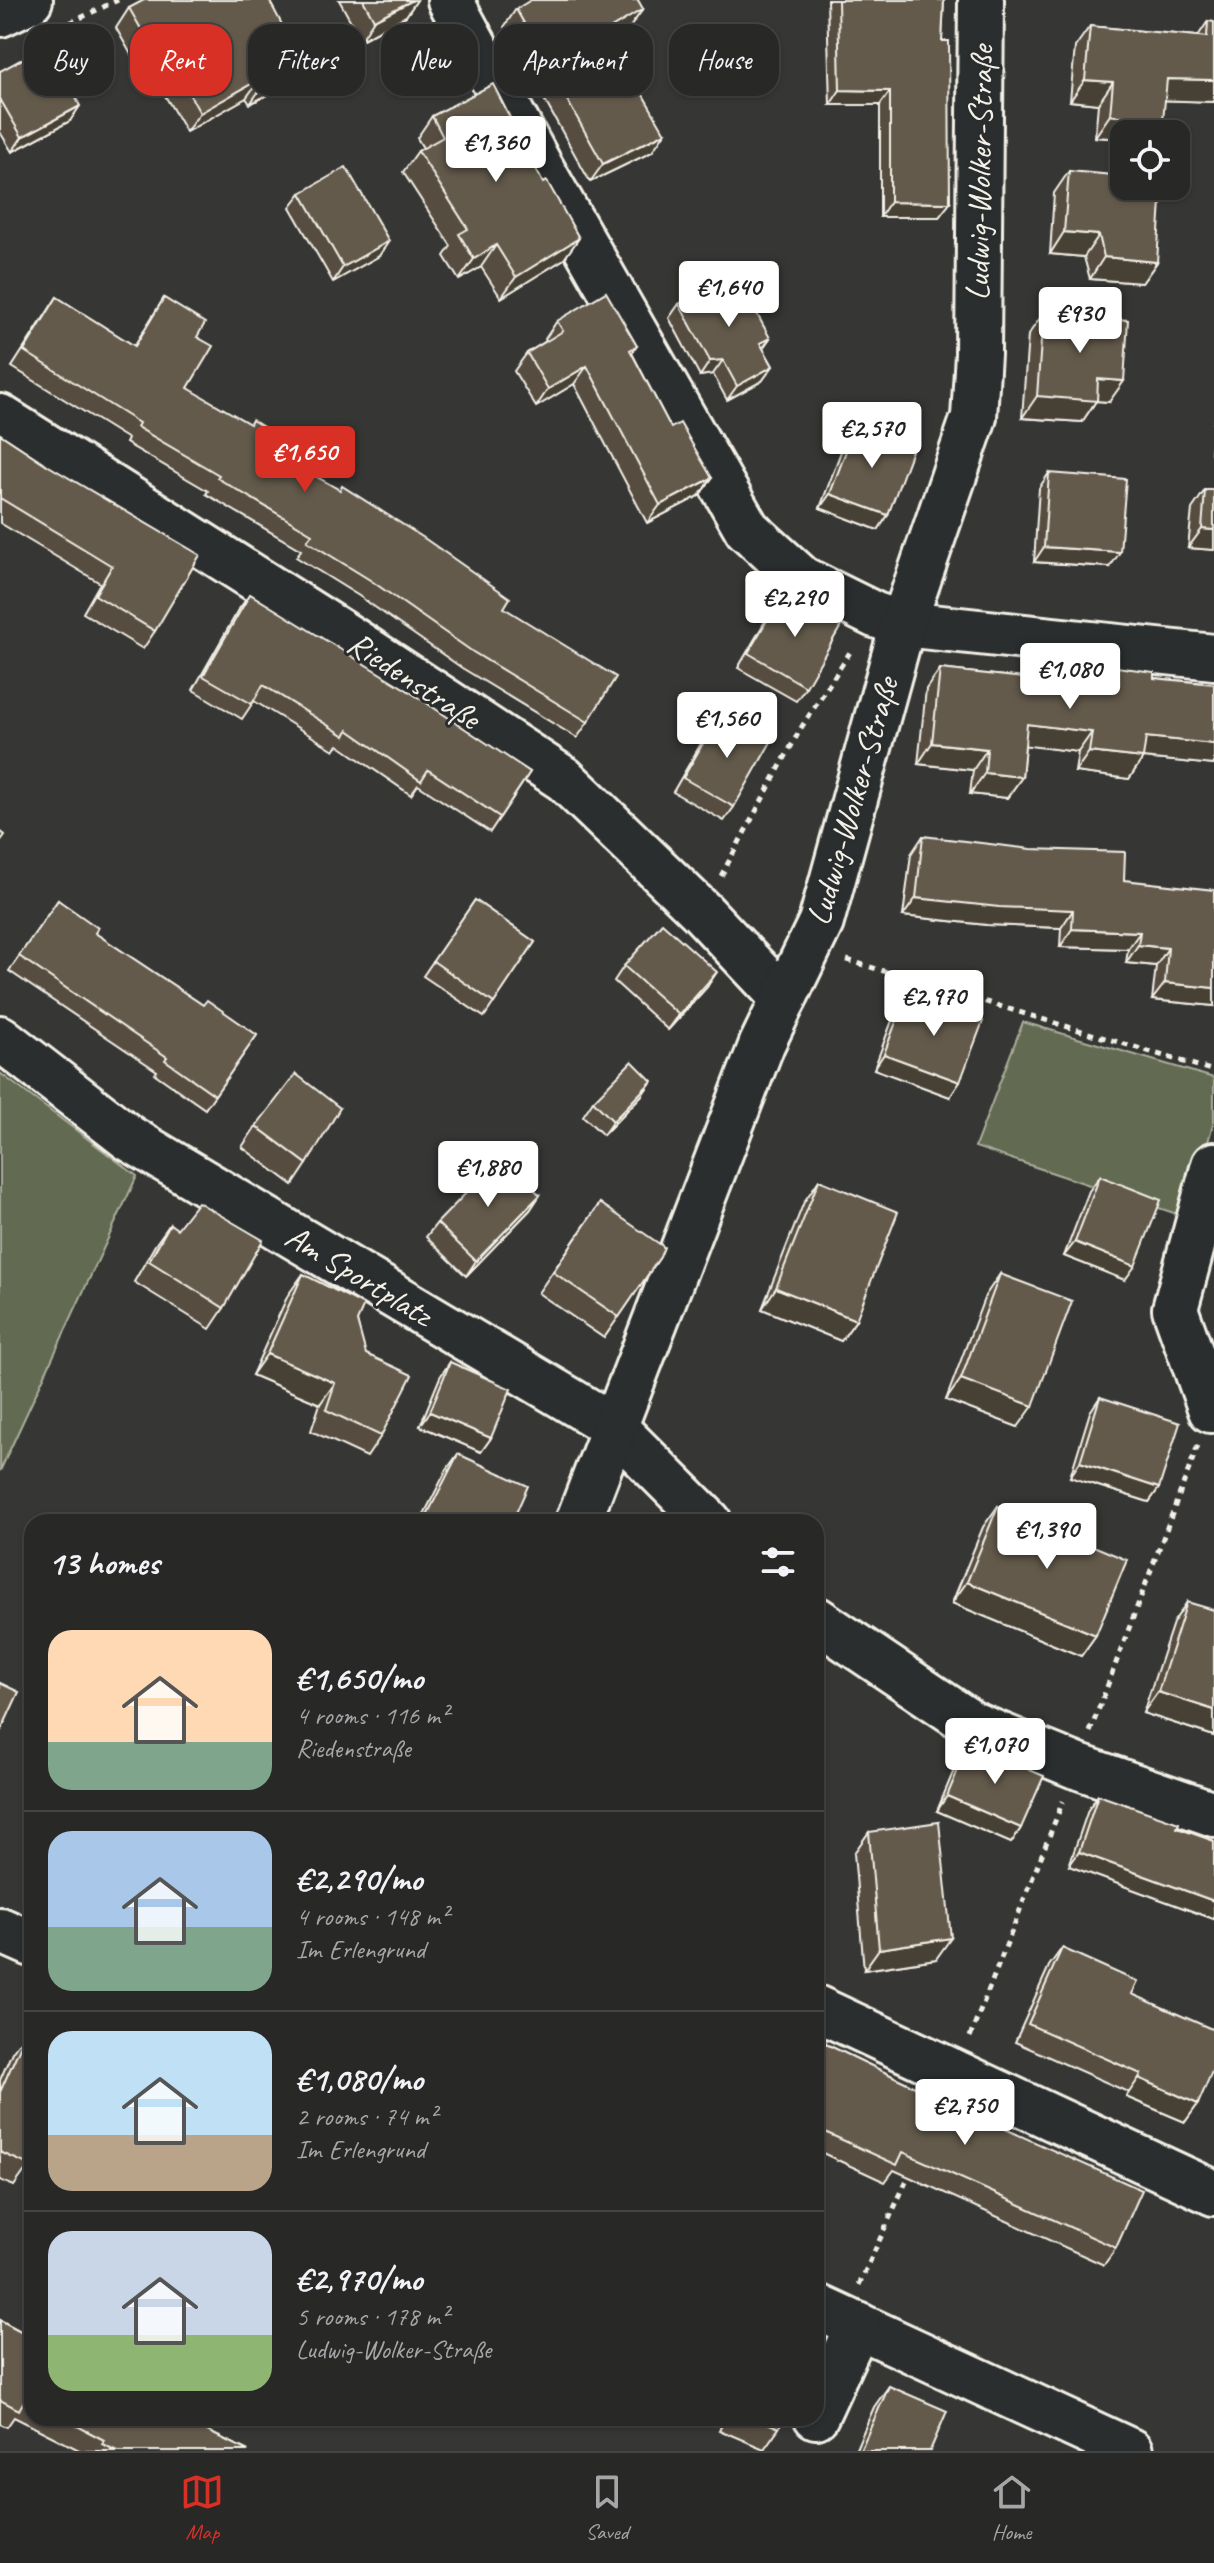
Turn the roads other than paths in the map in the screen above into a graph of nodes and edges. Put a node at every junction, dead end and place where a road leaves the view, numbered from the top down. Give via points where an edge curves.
1 (30, 0) edge
2 (450, 0) edge
3 (981, 0) edge
4 (0, 14) edge
5 (0, 417) edge
6 (889, 619) junction
7 (1214, 657) edge
8 (784, 999) junction
9 (0, 1038) edge
10 (1214, 1165) edge
11 (1211, 1410) road end
12 (613, 1426) junction
13 (581, 1514) edge
14 (701, 1514) edge
15 (824, 1624) edge
16 (1214, 1814) edge
17 (0, 1930) edge
18 (24, 1940) edge
19 (824, 2012) edge
20 (1214, 2193) edge
21 (824, 2310) edge
22 (858, 2325) junction
23 (824, 2399) edge
24 (812, 2426) edge
25 (800, 2451) edge
26 (1130, 2451) edge

1 - 4 street
2 - 6 street via 747,529 802,579
3 - 6 street, Ludwig-Wolker-Straße via 974,417
5 - 8 street, Riedenstraße via 564,779
6 - 7 street
6 - 8 street, Ludwig-Wolker-Straße via 821,922
8 - 12 street, Ludwig-Wolker-Straße
9 - 12 street, Am Sportplatz via 129,1138
10 - 11 street via 1175,1309
12 - 13 street, Ludwig-Wolker-Straße
12 - 14 street, Am Sportplatz
15 - 16 street via 972,1724
17 - 18 street
19 - 20 street
21 - 22 street
22 - 23 street
22 - 26 street
24 - 25 street

